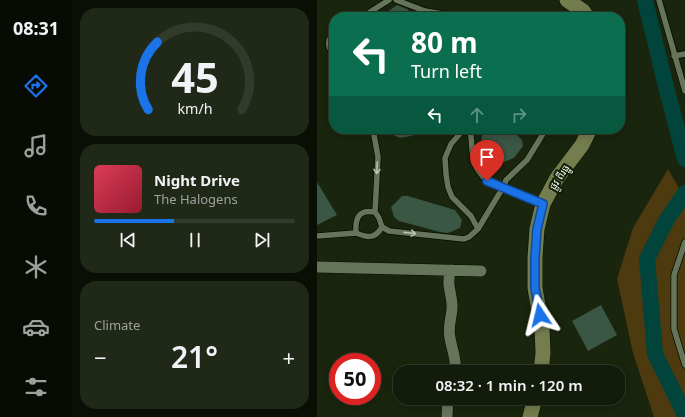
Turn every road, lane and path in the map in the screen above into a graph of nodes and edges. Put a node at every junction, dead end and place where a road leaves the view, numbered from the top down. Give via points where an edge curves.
1 (389, 0) edge
2 (396, 0) edge
3 (567, 0) edge
4 (659, 0) edge
5 (370, 12) edge
6 (420, 12) edge
7 (584, 12) edge
8 (685, 54) edge
9 (674, 56) junction
10 (685, 91) edge
11 (374, 134) edge
12 (460, 134) edge
13 (470, 134) edge
14 (543, 134) edge
15 (588, 134) edge
16 (504, 187) junction
17 (543, 204) junction
18 (375, 212) junction
19 (382, 227) junction
20 (478, 229) junction
21 (356, 233) junction
22 (317, 236) edge
23 (685, 242) edge
24 (317, 267) edge
25 (451, 270) junction
26 (481, 271) dead end
27 (456, 365) edge
28 (542, 365) edge
29 (685, 365) edge
30 (448, 405) edge
31 (533, 405) edge
32 (447, 417) edge
33 (530, 417) edge

1 - 5 lane
2 - 6 lane
3 - 7 main road
4 - 9 lane
8 - 9 lane
9 - 10 lane
11 -> 18 lane via 378,157
12 - 20 lane via 451,144 445,158 448,187 452,197 471,216
13 - 16 lane via 476,169 487,181
14 - 16 lane via 527,160 506,180
15 - 17 main road, ផ្លូវ ពីរធ្នូ via 557,178
16 - 17 lane
16 - 20 lane
17 - 28 main road, ផ្លូវ ពីរធ្នូ via 537,229 535,257 535,288 542,328
18 - 19 lane
18 - 21 lane via 361,213 356,219
19 -> 20 lane via 389,231 464,239
19 - 21 lane via 372,237
21 - 22 lane
23 - 29 lane via 674,275 674,329
24 - 25 street
25 - 26 street
25 - 27 street via 448,278 452,305 449,337
30 - 32 street
31 - 33 main road

